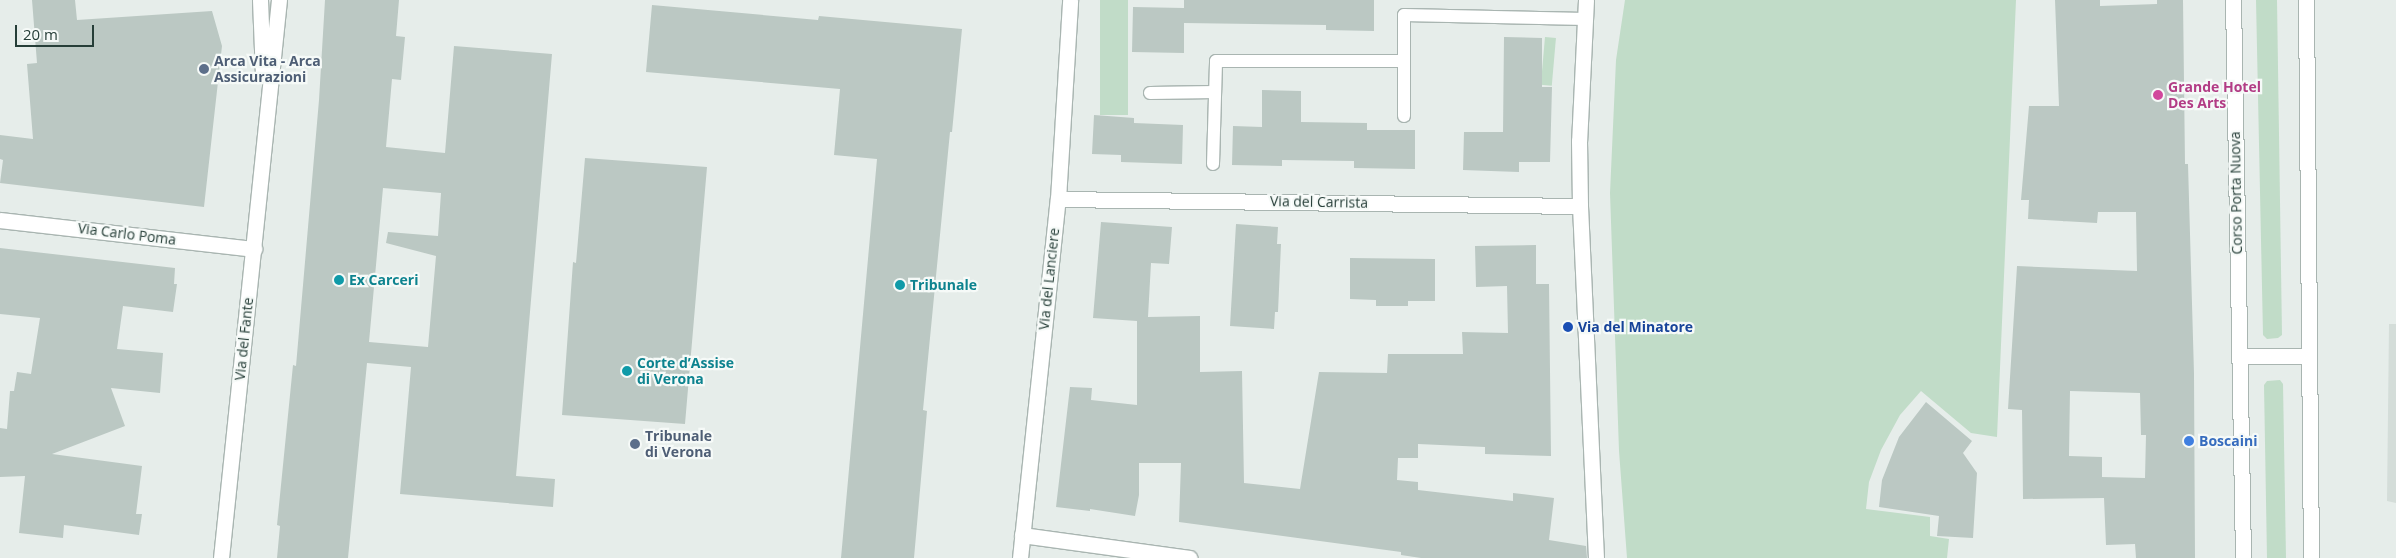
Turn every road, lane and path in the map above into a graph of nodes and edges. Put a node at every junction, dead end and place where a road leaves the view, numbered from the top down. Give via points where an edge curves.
1 (260, 0) edge
2 (279, 0) edge
3 (1070, 0) edge
4 (1586, 0) edge
5 (2233, 0) edge
6 (2306, 0) edge
7 (1585, 19) junction
8 (1404, 60) junction
9 (1215, 92) junction
10 (1150, 93) dead end
11 (1404, 116) dead end
12 (265, 120) junction
13 (1213, 164) dead end
14 (1058, 198) junction
15 (1580, 206) junction
16 (0, 220) edge
17 (254, 249) junction
18 (2239, 356) junction
19 (2308, 356) junction
20 (1022, 535) junction
21 (221, 558) edge
22 (1020, 558) edge
23 (1189, 558) edge
24 (1596, 558) edge
25 (2243, 558) edge
26 (2311, 558) edge

1 - 12 street, Via del Fante
2 - 12 street, Via del Fante
3 - 14 street, Via del Lanciere
4 - 7 street
5 - 18 street, Corso Porta Nuova
6 - 19 street
7 - 8 lane via 1404,15
7 - 15 street via 1579,141
8 - 9 lane via 1216,62
8 - 11 lane
9 - 10 lane
9 - 13 lane
12 - 17 street, Via del Fante
14 - 15 street, Via del Carrista
14 - 20 street, Via del Lanciere
15 - 24 street
16 - 17 street, Via Carlo Poma
17 - 21 street, Via del Fante
18 - 19 street
18 - 25 street, Corso Porta Nuova
19 - 26 street
20 - 22 street, Via del Lanciere
20 - 23 street

